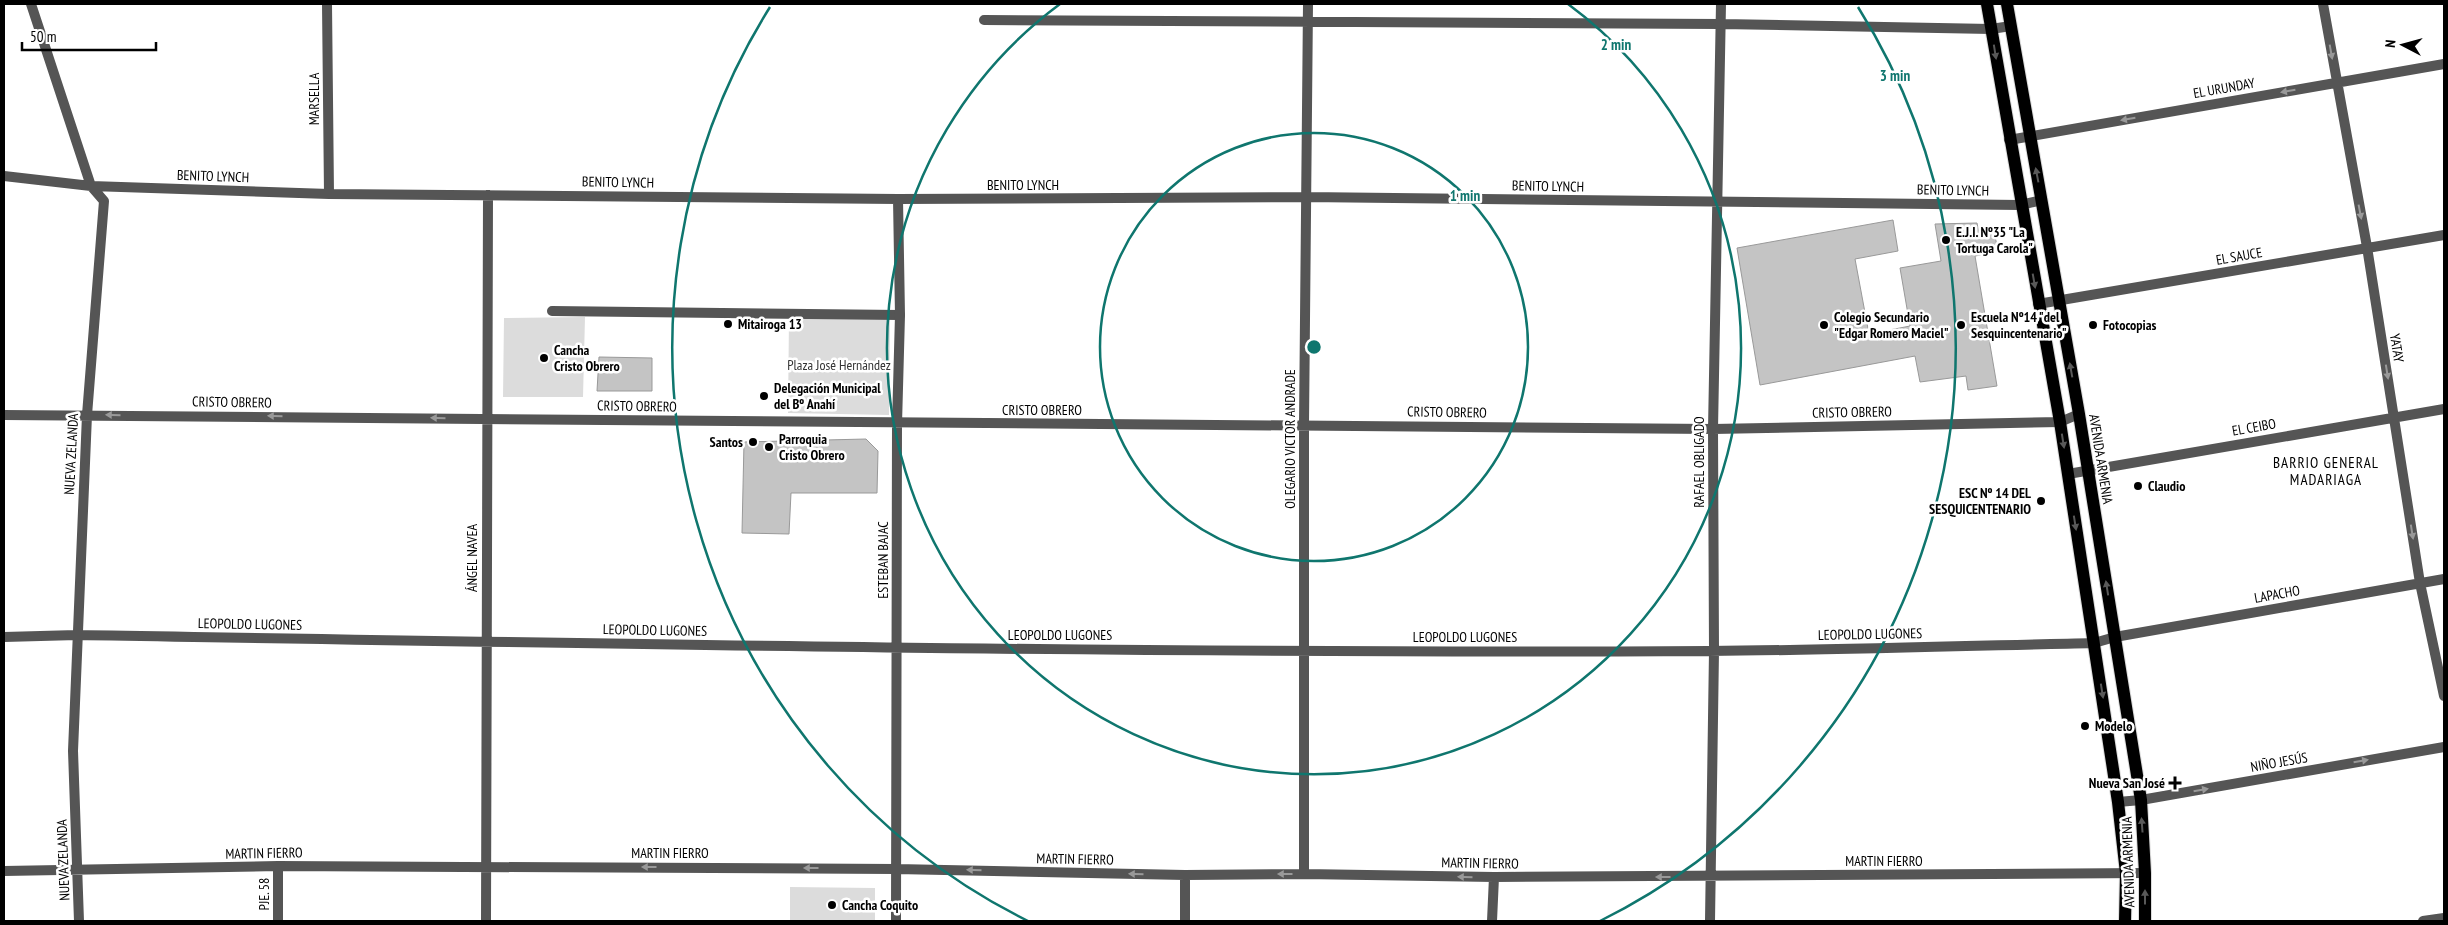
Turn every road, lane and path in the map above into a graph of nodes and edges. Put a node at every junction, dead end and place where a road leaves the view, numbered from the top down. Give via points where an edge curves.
1 (31, 4) edge
2 (328, 4) edge
3 (1308, 4) edge
4 (1721, 4) edge
5 (1987, 4) edge
6 (2007, 4) edge
7 (2323, 4) edge
8 (984, 20) dead end
9 (1308, 20) junction
10 (1721, 24) junction
11 (2011, 26) junction
12 (1991, 29) junction
13 (2444, 64) edge
14 (2336, 83) junction
15 (2030, 136) junction
16 (2009, 140) junction
17 (4, 176) edge
18 (91, 186) junction
19 (329, 194) junction
20 (488, 194) junction
21 (1306, 198) junction
22 (898, 199) junction
23 (2042, 200) junction
24 (1718, 201) junction
25 (2020, 205) junction
26 (2444, 235) edge
27 (2367, 247) junction
28 (2060, 301) junction
29 (2038, 304) junction
30 (552, 311) dead end
31 (900, 315) junction
32 (2444, 408) edge
33 (2079, 414) junction
34 (4, 415) edge
35 (87, 415) junction
36 (487, 418) junction
37 (2394, 418) junction
38 (2060, 422) junction
39 (897, 424) junction
40 (1304, 424) junction
41 (1713, 429) junction
42 (2088, 469) junction
43 (2068, 474) junction
44 (2444, 579) edge
45 (2420, 583) junction
46 (77, 635) junction
47 (2115, 636) junction
48 (4, 637) edge
49 (486, 642) junction
50 (2094, 643) junction
51 (897, 648) junction
52 (1304, 650) junction
53 (1714, 651) junction
54 (2444, 696) edge
55 (2444, 747) edge
56 (2141, 800) junction
57 (2118, 802) junction
58 (278, 866) junction
59 (487, 866) junction
60 (896, 869) junction
61 (4, 871) edge
62 (78, 871) junction
63 (2126, 873) junction
64 (2145, 873) junction
65 (1304, 874) junction
66 (1185, 875) junction
67 (1712, 876) junction
68 (1494, 877) junction
69 (2444, 918) edge
70 (79, 921) edge
71 (278, 921) edge
72 (486, 921) edge
73 (896, 921) edge
74 (1185, 921) edge
75 (1492, 921) edge
76 (1710, 921) edge
77 (2125, 921) edge
78 (2145, 921) edge
79 (2423, 921) edge

1 - 18 street, NUEVA ZELANDA
2 - 19 street, MARSELLA
3 - 9 street, OLEGARIO VICTOR ANDRADE
4 - 10 street, RAFAEL OBLIGADO
5 - 12 main road, AVENIDA ARMENIA
6 - 11 main road, AVENIDA ARMENIA
7 -> 14 street, YATAY
8 - 9 street
9 - 10 street
9 - 21 street, OLEGARIO VICTOR ANDRADE
10 - 12 street
10 - 24 street, RAFAEL OBLIGADO
11 - 12 street
11 - 15 main road, AVENIDA ARMENIA
12 -> 16 main road, AVENIDA ARMENIA
13 - 14 street, EL URUNDAY
14 -> 15 street, EL URUNDAY
14 -> 27 street, YATAY
15 - 16 street, EL URUNDAY
23 -> 15 main road, AVENIDA ARMENIA
16 - 25 main road, AVENIDA ARMENIA
17 - 18 street, BENITO LYNCH
18 - 19 street, BENITO LYNCH
18 - 35 street, NUEVA ZELANDA via 104,201
19 - 20 street, BENITO LYNCH
20 - 22 street, BENITO LYNCH
20 - 36 street, ÁNGEL NAVEA
21 - 22 street, BENITO LYNCH
21 - 24 street, BENITO LYNCH
21 - 40 street, OLEGARIO VICTOR ANDRADE
22 - 31 street, ESTEBAN BAJAC
23 - 25 street, BENITO LYNCH
23 - 28 main road, AVENIDA ARMENIA
24 - 25 street, BENITO LYNCH
24 - 41 street, RAFAEL OBLIGADO
25 -> 29 main road, AVENIDA ARMENIA
26 - 27 street, EL SAUCE
27 - 28 street, EL SAUCE
27 -> 37 street, YATAY
28 - 29 street, EL SAUCE
33 -> 28 main road, AVENIDA ARMENIA
29 - 38 main road, AVENIDA ARMENIA
30 - 31 street
31 - 39 street, ESTEBAN BAJAC
32 - 37 street, EL CEIBO
33 - 38 street, CRISTO OBRERO
33 - 42 main road, AVENIDA ARMENIA
34 - 35 street, CRISTO OBRERO
36 -> 35 street, CRISTO OBRERO
35 - 46 street, NUEVA ZELANDA
36 - 39 street, CRISTO OBRERO
36 - 49 street, ÁNGEL NAVEA
37 - 42 street, EL CEIBO
37 -> 45 street, YATAY
38 - 41 street, CRISTO OBRERO
38 -> 43 main road, AVENIDA ARMENIA
39 - 40 street, CRISTO OBRERO
39 - 51 street, ESTEBAN BAJAC
40 - 41 street, CRISTO OBRERO
40 - 52 street, OLEGARIO VICTOR ANDRADE
41 - 53 street, RAFAEL OBLIGADO
42 - 43 street, EL CEIBO
47 -> 42 main road, AVENIDA ARMENIA
43 -> 50 main road, AVENIDA ARMENIA
44 - 45 street, LAPACHO
45 - 47 street, LAPACHO
45 - 54 street, YATAY
46 - 48 street, LEOPOLDO LUGONES
46 - 49 street, LEOPOLDO LUGONES
46 - 62 street, NUEVA ZELANDA via 73,751
47 - 50 street, LEOPOLDO LUGONES
47 - 56 main road, AVENIDA ARMENIA
49 - 51 street, LEOPOLDO LUGONES
49 - 59 street, ÁNGEL NAVEA
50 - 53 street, LEOPOLDO LUGONES
50 -> 57 main road, AVENIDA ARMENIA
51 - 52 street, LEOPOLDO LUGONES
51 - 60 street, ESTEBAN BAJAC
52 - 53 street, LEOPOLDO LUGONES
52 - 65 street, OLEGARIO VICTOR ANDRADE
53 - 67 street, RAFAEL OBLIGADO
56 -> 55 street, NIÑO JESÚS
56 - 57 street, NIÑO JESÚS
64 -> 56 main road, AVENIDA ARMENIA
57 - 63 main road, AVENIDA ARMENIA
58 - 59 street, MARTIN FIERRO
58 - 62 street, MARTIN FIERRO
58 - 71 street, PJE. 58
60 -> 59 street, MARTIN FIERRO
59 - 72 street, ÁNGEL NAVEA
66 -> 60 street, MARTIN FIERRO
60 - 73 street, ESTEBAN BAJAC
61 - 62 street, MARTIN FIERRO
62 - 70 street, NUEVA ZELANDA
63 - 64 street, MARTIN FIERRO
63 - 67 street, MARTIN FIERRO
63 - 77 main road, AVENIDA ARMENIA
78 -> 64 main road, AVENIDA ARMENIA
65 -> 66 street, MARTIN FIERRO
68 -> 65 street, MARTIN FIERRO
66 - 74 street
67 -> 68 street, MARTIN FIERRO
67 - 76 street, RAFAEL OBLIGADO
68 - 75 street
69 - 79 street

